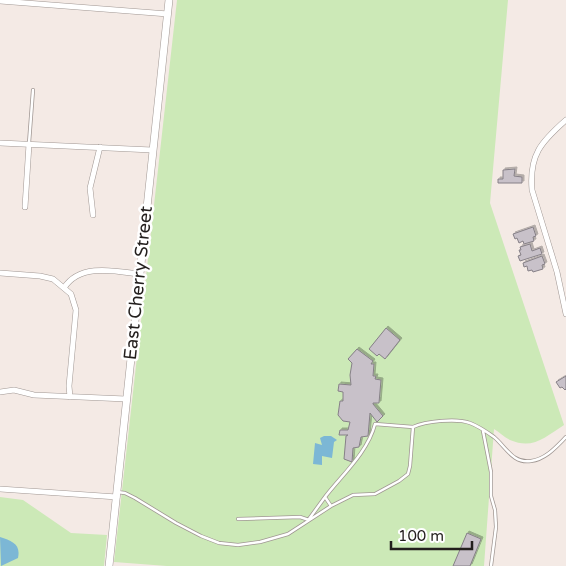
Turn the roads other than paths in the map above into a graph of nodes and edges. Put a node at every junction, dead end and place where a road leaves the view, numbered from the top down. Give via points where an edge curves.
1 (169, 0) edge
2 (0, 1) edge
3 (53, 2) edge
4 (168, 14) junction
5 (33, 90) dead end
6 (566, 120) edge
7 (0, 143) edge
8 (29, 144) junction
9 (100, 147) junction
10 (152, 150) junction
11 (25, 207) dead end
12 (93, 215) dead end
13 (0, 273) edge
14 (139, 274) junction
15 (64, 288) junction
16 (566, 314) edge
17 (0, 392) edge
18 (70, 397) junction
19 (126, 399) junction
20 (413, 426) junction
21 (482, 430) junction
22 (566, 437) edge
23 (0, 489) edge
24 (117, 494) junction
25 (325, 497) junction
26 (332, 506) junction
27 (238, 519) dead end
28 (309, 520) junction
29 (109, 566) edge
30 (491, 566) edge

1 - 4 street, East Cherry Street
2 - 3 street
3 - 4 street
4 - 10 street, East Cherry Street
5 - 8 lane
6 - 16 street via 539,147 534,159 532,190
7 - 8 street
8 - 9 street
8 - 11 street
9 - 10 street
9 - 12 street via 90,188
10 - 14 street, East Cherry Street
13 - 15 street via 53,279
14 - 15 street via 93,270 68,281
14 - 19 street, East Cherry Street
15 - 18 street via 71,294 76,310
17 - 18 street via 14,390
18 - 19 street
19 - 24 street, East Cherry Street
20 - 21 lane via 431,421 469,422
20 - 25 lane via 375,424 358,456
20 - 26 lane via 408,474 380,493 353,495
21 - 22 lane via 495,438 510,455 530,462 547,455
21 - 30 lane via 491,472 490,496 496,510
23 - 24 street
24 - 28 lane via 125,493 219,543 248,544 274,539
24 - 29 street, East Cherry Street
25 - 26 lane
25 - 28 lane
26 - 28 lane
27 - 28 lane via 300,517

